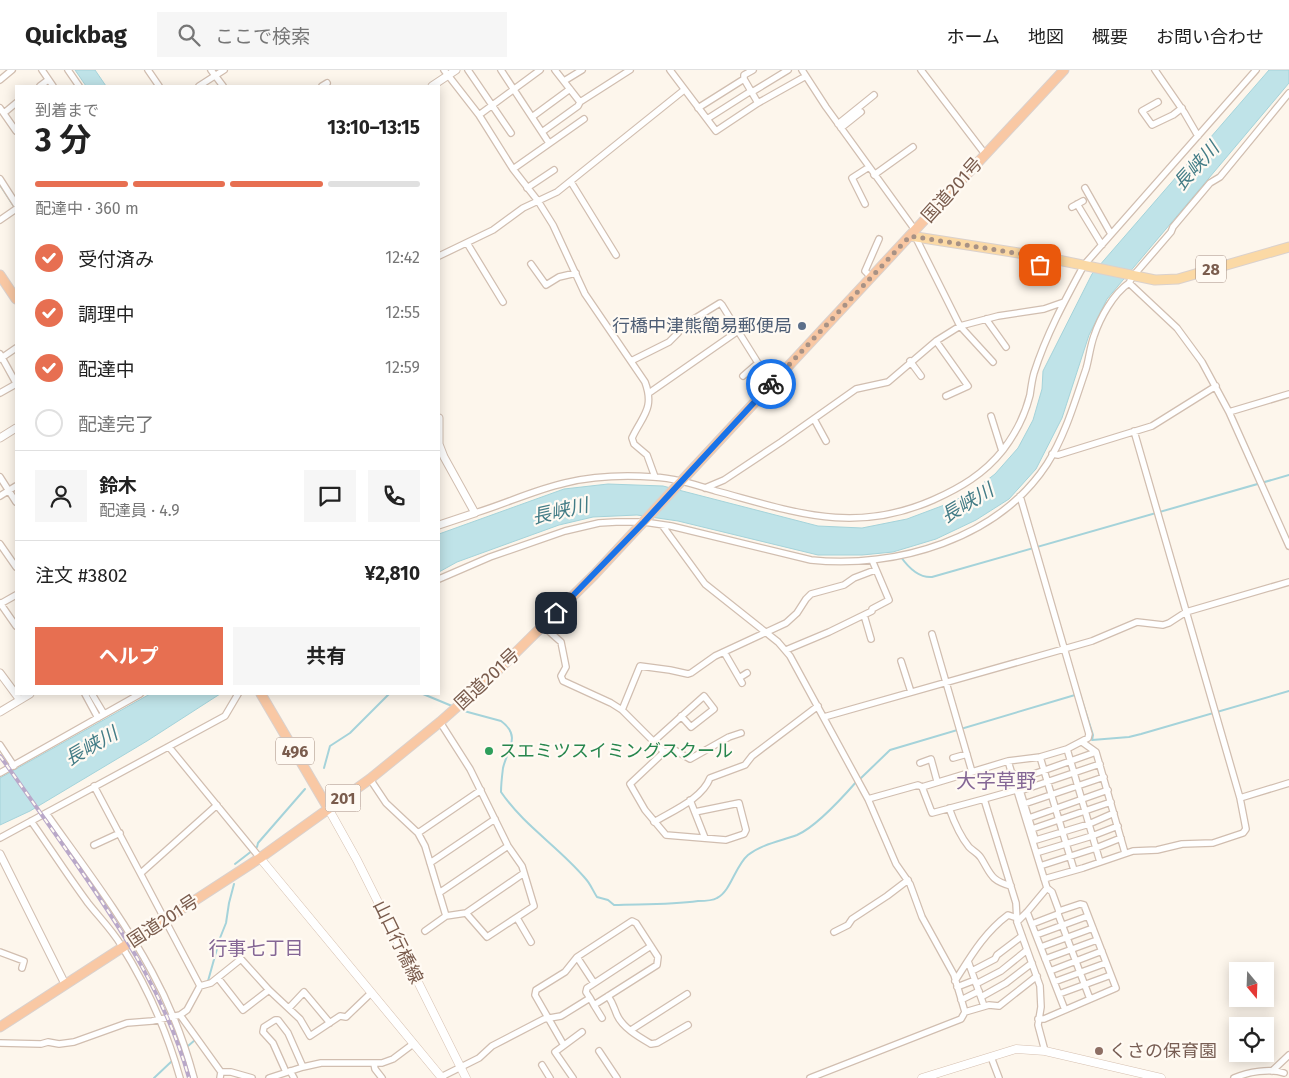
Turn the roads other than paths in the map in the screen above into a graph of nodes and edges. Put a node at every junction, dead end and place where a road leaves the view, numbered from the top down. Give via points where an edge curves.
1 (12, 70) edge
2 (42, 70) edge
3 (68, 70) edge
4 (148, 70) edge
5 (211, 70) edge
6 (224, 70) edge
7 (456, 70) edge
8 (468, 70) edge
9 (501, 70) edge
10 (540, 70) edge
11 (555, 70) edge
12 (582, 70) edge
13 (630, 70) edge
14 (670, 70) edge
15 (753, 70) edge
16 (788, 70) edge
17 (802, 70) edge
18 (921, 70) edge
19 (1064, 70) edge
20 (1155, 70) edge
21 (1256, 70) edge
22 (446, 73) edge
23 (215, 76) junction
24 (806, 76) junction
25 (744, 79) junction
26 (0, 80) edge
27 (48, 80) junction
28 (564, 81) junction
29 (41, 85) edge
30 (52, 85) edge
31 (78, 85) edge
32 (158, 85) edge
33 (201, 85) edge
34 (222, 85) edge
35 (433, 85) edge
36 (570, 89) junction
37 (514, 90) junction
38 (684, 90) junction
39 (751, 91) junction
40 (1289, 93) edge
41 (874, 95) dead end
42 (580, 102) junction
43 (1158, 102) dead end
44 (758, 103) junction
45 (15, 104) edge
46 (492, 105) junction
47 (698, 108) junction
48 (1182, 108) junction
49 (2, 110) edge
50 (861, 112) dead end
51 (479, 115) junction
52 (532, 117) junction
53 (584, 118) dead end
54 (707, 119) junction
55 (840, 126) junction
56 (15, 130) edge
57 (542, 132) junction
58 (511, 133) dead end
59 (1198, 136) junction
60 (550, 143) junction
61 (913, 147) dead end
62 (985, 154) junction
63 (869, 167) junction
64 (513, 168) junction
65 (554, 170) dead end
66 (874, 175) junction
67 (0, 179) edge
68 (571, 182) junction
69 (527, 188) junction
70 (1085, 188) dead end
71 (538, 201) junction
72 (15, 202) edge
73 (865, 204) dead end
74 (1077, 204) dead end
75 (15, 210) edge
76 (0, 220) edge
77 (1111, 234) junction
78 (914, 235) junction
79 (879, 239) dead end
80 (467, 243) junction
81 (1102, 245) junction
82 (1289, 247) edge
83 (616, 255) dead end
84 (440, 256) edge
85 (1034, 256) junction
86 (531, 264) dead end
87 (1087, 266) junction
88 (576, 273) junction
89 (0, 275) edge
90 (1045, 275) dead end
91 (871, 277) junction
92 (1130, 278) junction
93 (15, 298) edge
94 (503, 302) dead end
95 (1064, 302) junction
96 (986, 319) junction
97 (960, 326) junction
98 (685, 327) dead end
99 (738, 331) junction
100 (678, 333) dead end
101 (936, 341) junction
102 (1006, 347) dead end
103 (15, 349) edge
104 (1, 357) edge
105 (632, 361) junction
106 (910, 361) junction
107 (993, 362) dead end
108 (758, 363) junction
109 (743, 376) dead end
110 (778, 376) junction
111 (921, 376) dead end
112 (15, 381) edge
113 (15, 384) edge
114 (1216, 386) junction
115 (0, 393) edge
116 (649, 393) junction
117 (1289, 394) edge
118 (946, 396) dead end
119 (1229, 412) junction
120 (991, 416) dead end
121 (814, 419) junction
122 (15, 429) edge
123 (1134, 431) junction
124 (0, 438) edge
125 (826, 441) dead end
126 (440, 444) edge
127 (1002, 451) junction
128 (1052, 454) junction
129 (0, 477) edge
130 (655, 477) junction
131 (679, 483) junction
132 (15, 487) edge
133 (705, 488) junction
134 (9, 490) junction
135 (0, 496) edge
136 (1020, 496) junction
137 (15, 500) edge
138 (475, 513) junction
139 (646, 520) junction
140 (440, 525) edge
141 (662, 525) junction
142 (0, 544) edge
143 (1289, 546) edge
144 (872, 560) junction
145 (15, 566) edge
146 (875, 570) junction
147 (440, 579) edge
148 (1289, 582) edge
149 (15, 595) edge
150 (0, 604) edge
151 (1186, 612) junction
152 (864, 615) junction
153 (15, 625) edge
154 (544, 626) junction
155 (766, 632) junction
156 (932, 634) dead end
157 (871, 639) dead end
158 (943, 648) dead end
159 (1065, 648) junction
160 (786, 650) junction
161 (936, 650) junction
162 (724, 652) junction
163 (901, 661) dead end
164 (0, 673) edge
165 (747, 673) dead end
166 (946, 682) junction
167 (911, 692) junction
168 (15, 693) edge
169 (16, 695) edge
170 (28, 695) edge
171 (85, 695) edge
172 (92, 695) edge
173 (138, 695) edge
174 (237, 695) edge
175 (262, 695) edge
176 (20, 700) junction
177 (818, 706) junction
178 (622, 710) junction
179 (0, 712) edge
180 (101, 716) junction
181 (681, 716) junction
182 (824, 718) junction
183 (440, 722) junction
184 (741, 733) dead end
185 (654, 741) junction
186 (1082, 742) junction
187 (0, 746) edge
188 (169, 747) junction
189 (1067, 748) junction
190 (664, 752) junction
191 (1096, 752) junction
192 (967, 754) junction
193 (1040, 757) junction
194 (953, 758) dead end
195 (1008, 762) junction
196 (1071, 762) junction
197 (920, 763) dead end
198 (1100, 764) junction
199 (14, 766) junction
200 (1014, 770) dead end
201 (1, 771) edge
202 (1044, 771) junction
203 (972, 772) junction
204 (1074, 774) junction
205 (1104, 777) junction
206 (370, 779) junction
207 (1017, 780) junction
208 (938, 781) junction
209 (1048, 782) junction
210 (1289, 783) edge
211 (94, 786) junction
212 (922, 786) junction
213 (1078, 787) junction
214 (481, 790) junction
215 (1108, 790) junction
216 (1018, 791) junction
217 (1052, 796) junction
218 (1240, 798) junction
219 (868, 799) junction
220 (984, 799) junction
221 (690, 800) junction
222 (1082, 800) junction
223 (1111, 802) junction
224 (1024, 804) junction
225 (217, 805) junction
226 (328, 808) junction
227 (949, 808) junction
228 (1056, 809) junction
229 (1085, 811) junction
230 (695, 812) junction
231 (46, 813) junction
232 (1114, 813) junction
233 (1028, 818) junction
234 (495, 819) junction
235 (31, 820) junction
236 (1059, 821) junction
237 (654, 822) junction
238 (1089, 824) junction
239 (1118, 826) junction
240 (1032, 829) junction
241 (1062, 832) junction
242 (120, 833) junction
243 (418, 833) junction
244 (1092, 836) junction
245 (0, 838) edge
246 (705, 838) junction
247 (1121, 838) junction
248 (1036, 840) junction
249 (94, 844) dead end
250 (1066, 844) junction
251 (508, 846) junction
252 (1096, 848) junction
253 (1039, 852) junction
254 (1126, 853) junction
255 (0, 854) edge
256 (1070, 857) junction
257 (260, 858) junction
258 (1100, 862) junction
259 (430, 863) junction
260 (1043, 865) junction
261 (1074, 870) junction
262 (141, 873) junction
263 (524, 873) junction
264 (1045, 877) junction
265 (908, 880) junction
266 (1011, 886) junction
267 (1047, 888) junction
268 (439, 893) junction
269 (1027, 912) junction
270 (1059, 912) junction
271 (466, 913) junction
272 (446, 916) junction
273 (1088, 916) junction
274 (517, 918) junction
275 (165, 920) junction
276 (1017, 920) junction
277 (1032, 924) junction
278 (1063, 926) junction
279 (1093, 928) junction
280 (425, 931) dead end
281 (834, 932) dead end
282 (1022, 936) junction
283 (1036, 936) junction
284 (1067, 937) junction
285 (133, 940) junction
286 (1097, 940) junction
287 (531, 942) dead end
288 (651, 946) junction
289 (122, 947) junction
290 (1041, 947) junction
291 (1072, 949) junction
292 (1027, 950) junction
293 (1102, 951) junction
294 (0, 952) edge
295 (577, 957) junction
296 (1045, 959) junction
297 (968, 961) junction
298 (1076, 961) junction
299 (1106, 962) junction
300 (1032, 963) junction
301 (22, 968) dead end
302 (972, 971) junction
303 (1050, 971) junction
304 (1080, 972) junction
305 (1111, 975) junction
306 (1037, 976) junction
307 (218, 978) junction
308 (976, 982) junction
309 (1054, 982) junction
310 (594, 983) junction
311 (66, 984) junction
312 (956, 984) junction
313 (1085, 984) junction
314 (200, 986) junction
315 (269, 990) junction
316 (371, 993) junction
317 (687, 994) dead end
318 (980, 994) junction
319 (1059, 994) junction
320 (608, 996) junction
321 (590, 998) junction
322 (1090, 999) junction
323 (961, 1000) junction
324 (594, 1005) junction
325 (984, 1006) junction
326 (289, 1008) junction
327 (1065, 1010) junction
328 (965, 1012) junction
329 (176, 1016) junction
330 (602, 1018) dead end
331 (160, 1019) junction
332 (548, 1019) junction
333 (1038, 1019) junction
334 (330, 1023) junction
335 (688, 1025) dead end
336 (0, 1027) edge
337 (631, 1030) junction
338 (582, 1032) dead end
339 (562, 1042) dead end
340 (0, 1043) edge
341 (413, 1044) junction
342 (599, 1051) dead end
343 (1045, 1051) junction
344 (991, 1056) junction
345 (1289, 1056) edge
346 (374, 1064) junction
347 (542, 1065) dead end
348 (303, 1067) junction
349 (461, 1068) junction
350 (288, 1072) junction
351 (1271, 1072) junction
352 (1284, 1073) dead end
353 (220, 1075) edge
354 (438, 1077) edge
355 (180, 1078) edge
356 (194, 1078) edge
357 (252, 1078) edge
358 (271, 1078) edge
359 (294, 1078) edge
360 (382, 1078) edge
361 (466, 1078) edge
362 (550, 1078) edge
363 (573, 1078) edge
364 (617, 1078) edge
365 (810, 1078) edge
366 (922, 1078) edge
367 (999, 1078) edge
368 (1161, 1078) edge
369 (1234, 1078) edge

1 - 26 street
2 - 27 street
3 - 31 street
4 - 32 street
5 - 23 street
6 - 23 street
7 - 22 street
8 - 46 street
9 - 37 street
10 - 37 street
11 - 28 street
12 - 28 street
13 - 42 street
14 - 38 street
15 - 25 street
16 - 39 street
17 - 24 street
18 - 62 street
19 - 62 highway, 国道201号 / 201
20 - 48 street
21 - 59 street
22 - 35 street
22 - 51 street
23 - 33 street
23 - 34 street
24 - 44 street
24 - 55 street
25 - 39 street
25 - 47 street
27 - 29 street
27 - 30 street
28 - 36 street
36 - 42 street
36 - 52 street
37 - 46 street
37 - 52 street
38 - 47 street
38 - 68 street
39 - 44 street
39 - 54 street
40 - 92 street
41 - 55 street
42 - 57 street
43 - 48 street via 1142,111 1152,125
44 - 54 street via 716,131
45 - 49 street
46 - 51 street
46 - 58 street
47 - 54 street
48 - 59 street
49 - 56 street
50 - 55 street
51 - 64 street
52 - 57 street
53 - 60 street
55 - 63 street
57 - 60 street
59 - 77 street
60 - 64 street
61 - 66 street
62 - 78 highway, 国道201号 / 201
63 - 66 street
63 - 73 street via 852,178
64 - 69 street
65 - 69 street
66 - 78 street
67 - 72 street
68 - 71 street
68 - 83 street
69 - 71 street
70 - 77 street
71 - 80 street
71 - 88 street
74 - 81 street
75 - 76 street
77 - 81 street
78 - 85 main road, 28
78 - 91 highway, 国道201号 / 201
78 - 97 street
79 - 91 street via 865,271
80 - 84 street
80 - 94 street
81 - 87 street
82 - 92 main road, 28 via 1178,279
85 - 87 main road, 28
85 - 90 street
86 - 88 street via 546,285 559,277
87 - 92 main road, 28
87 - 95 street
88 - 105 street via 591,304
89 - 93 highway
91 - 110 highway, 国道201号 / 201
92 - 114 street via 1177,328
92 - 128 street via 1112,301 1094,336 1065,428
95 - 96 street via 1044,309
95 - 127 street via 1034,374 1020,424
96 - 97 street
96 - 102 street
97 - 101 street
97 - 107 street
98 - 99 street via 720,303
99 - 108 street
99 - 116 street
100 - 105 street via 669,342
101 - 106 street
101 - 118 street via 968,386
103 - 104 street
104 - 112 street
105 - 116 street
106 - 111 street
106 - 121 street via 888,382 856,389
108 - 109 street
108 - 110 street
110 - 131 highway, 国道201号 / 201
113 - 115 street
114 - 119 street
114 - 123 street via 1162,420
116 - 130 street via 644,418 632,438 634,444 648,455
117 - 119 street
119 - 143 street
120 - 127 street
121 - 125 street
121 - 133 street via 724,480
122 - 124 street
123 - 128 street via 1058,455
123 - 151 street
126 - 138 street
127 - 133 street via 960,488 925,504 874,517 814,516
128 - 136 street via 1040,474
129 - 134 street
130 - 131 street
130 - 138 street via 590,478
131 - 133 street
131 - 139 highway, 国道201号 / 201
132 - 134 street
134 - 135 street
134 - 137 street
136 - 144 street via 1003,512 941,544
136 - 159 street
138 - 140 street
139 - 141 street
139 - 147 street via 599,523 565,531
139 - 154 highway, 国道201号 / 201
141 - 144 street via 811,560
141 - 155 street via 705,584
142 - 145 street
144 - 146 street
146 - 152 street via 889,600
146 - 155 street via 844,585 811,594 792,619
148 - 151 street
149 - 150 street
150 - 153 street
151 - 159 street via 1163,625 1136,622 1109,635
151 - 218 street
152 - 157 street
152 - 160 street
154 - 178 street via 561,642 566,667 561,679
154 - 183 highway, 国道201号 / 201
155 - 160 street
155 - 162 street
156 - 161 street
158 - 161 street
159 - 166 street
159 - 186 street via 1089,734
160 - 177 street
161 - 166 street
162 - 165 street via 740,681
162 - 178 street via 688,674 640,666
163 - 167 street
164 - 168 street
166 - 167 street
166 - 192 street
167 - 182 street
169 - 176 street
170 - 176 street
171 - 180 street
172 - 180 street
173 - 180 street
174 - 188 street via 225,716
175 - 226 highway, 496
176 - 179 street
177 - 182 street
177 - 221 street via 752,756 745,765 710,778 704,789
178 - 185 street
180 - 199 street
181 - 181 street via 691,727 714,709 704,696
181 - 185 street
182 - 219 street
183 - 206 highway, 国道201号 / 201
183 - 214 street
184 - 190 street via 690,759 673,749
185 - 190 street
186 - 189 street
186 - 191 street
187 - 199 street
188 - 211 street
188 - 225 street
189 - 193 street
189 - 196 street
190 - 237 street via 630,784
191 - 196 street
191 - 198 street
192 - 194 street
192 - 203 street
193 - 195 street
193 - 202 street
195 - 203 street
195 - 216 street
196 - 202 street
196 - 204 street
197 - 208 street via 931,760
198 - 204 street
198 - 205 street
199 - 201 street
200 - 207 street
202 - 207 street
202 - 209 street
203 - 208 street
204 - 209 street
204 - 213 street
205 - 213 street
205 - 215 street
206 - 226 highway, 国道201号 / 201
206 - 243 street via 386,803
207 - 216 street
208 - 212 street
209 - 216 street
209 - 217 street
210 - 218 street
211 - 231 street
211 - 242 street
212 - 219 street
212 - 227 street via 932,813
213 - 217 street
213 - 222 street
214 - 234 street
214 - 243 street
215 - 222 street
215 - 223 street
216 - 220 street
216 - 224 street
216 - 264 street
217 - 224 street
217 - 228 street
218 - 254 street via 1246,829 1243,833 1213,843 1182,844
219 - 265 street via 896,864
220 - 227 street
220 - 266 street
221 - 230 street
221 - 237 street
222 - 228 street
222 - 229 street
223 - 229 street
223 - 232 street
224 - 233 street
225 - 257 street
225 - 262 street
226 - 257 highway, 国道201号 / 201
226 - 349 main road, 山口行橋線
227 - 266 street via 964,839 992,876 999,883
228 - 233 street
228 - 236 street
229 - 236 street
229 - 238 street
230 - 246 street
230 - 246 street via 740,803 744,834 726,840
231 - 235 street
231 - 285 street
232 - 238 street
232 - 239 street
233 - 240 street
234 - 251 street
234 - 259 street
235 - 245 street
235 - 289 street
236 - 240 street
236 - 241 street
237 - 246 street via 666,834
238 - 241 street
238 - 244 street
239 - 244 street
239 - 247 street
240 - 248 street
241 - 248 street
241 - 250 street
242 - 249 street
242 - 262 street
243 - 259 street
244 - 250 street
244 - 252 street
247 - 252 street
247 - 254 street
248 - 253 street
250 - 253 street
250 - 256 street
251 - 263 street
251 - 268 street
252 - 256 street
252 - 258 street
253 - 260 street
254 - 258 street
255 - 311 street
256 - 260 street
256 - 261 street
257 - 275 highway, 国道201号 / 201
257 - 316 main road
258 - 261 street
259 - 268 street
260 - 264 street
261 - 264 street
262 - 275 street
263 - 271 street
263 - 274 street via 534,906
264 - 267 street
265 - 281 street
265 - 312 street via 922,917
266 - 276 street
267 - 269 street
267 - 270 street via 1052,892
268 - 272 street
269 - 276 street
269 - 277 street
270 - 273 street via 1080,904 1084,905
270 - 277 street
270 - 278 street
271 - 272 street
271 - 274 street via 486,937
272 - 280 street
273 - 278 street
273 - 279 street
274 - 287 street
275 - 285 highway, 国道201号 / 201
275 - 314 street
276 - 282 street
276 - 297 street via 1008,915 996,924
277 - 283 street
278 - 283 street
278 - 284 street
279 - 284 street
279 - 286 street
282 - 292 street
282 - 302 street via 996,959
283 - 290 street
284 - 290 street
284 - 291 street
285 - 289 highway, 国道201号 / 201
285 - 329 street
286 - 291 street
286 - 293 street
288 - 295 street via 636,922 632,921
288 - 310 street
288 - 320 street via 658,957 657,965
289 - 311 highway, 国道201号 / 201
289 - 331 street
290 - 296 street
291 - 296 street
291 - 298 street
292 - 300 street
292 - 308 street via 1001,971
293 - 298 street
293 - 299 street
294 - 301 street via 24,961
295 - 310 street
295 - 332 street via 565,972 535,992
296 - 303 street
297 - 302 street
297 - 312 street
298 - 303 street
298 - 304 street
299 - 304 street
299 - 305 street
300 - 306 street
300 - 318 street via 1006,983
302 - 308 street
303 - 309 street
304 - 309 street
304 - 313 street
305 - 313 street
305 - 322 street via 1116,988
306 - 325 street via 999,1006
306 - 333 street via 1041,1007
307 - 314 street
307 - 315 street via 241,959
307 - 315 street via 243,1010
308 - 312 street
308 - 318 street
309 - 319 street
310 - 321 street via 587,988
311 - 336 highway, 国道201号 / 201
312 - 323 street
313 - 319 street
313 - 322 street
314 - 329 street via 188,1010
315 - 326 street
316 - 334 street via 346,1017 340,1016
316 - 341 main road
317 - 337 street
318 - 323 street
318 - 325 street
319 - 327 street
320 - 324 street
320 - 337 street via 617,1015
321 - 324 street
321 - 332 street via 561,1016
322 - 327 street
323 - 328 street
324 - 330 street
325 - 328 street
326 - 334 street via 310,1036
326 - 334 street via 304,992
327 - 333 street
328 - 365 street via 961,1019
329 - 331 street
329 - 353 street
329 - 356 street
331 - 340 street via 127,1024 74,1042
331 - 355 street
332 - 339 street
332 - 349 street via 492,1046
333 - 343 street
335 - 337 street via 657,1044 651,1044
338 - 363 street via 555,1052
341 - 346 street via 390,1060
341 - 354 main road
342 - 364 street
343 - 344 main road via 1016,1049
343 - 368 main road
344 - 366 main road
344 - 367 street
345 - 351 street
346 - 348 street via 327,1063
346 - 360 street
347 - 362 street
348 - 350 street
348 - 350 street via 288,1033 275,1020 264,1027 263,1032 273,1043
349 - 354 street
349 - 361 main road, 山口行橋線
350 - 358 street
350 - 359 street
351 - 352 street
351 - 369 street via 1249,1072
353 - 357 street via 232,1072

